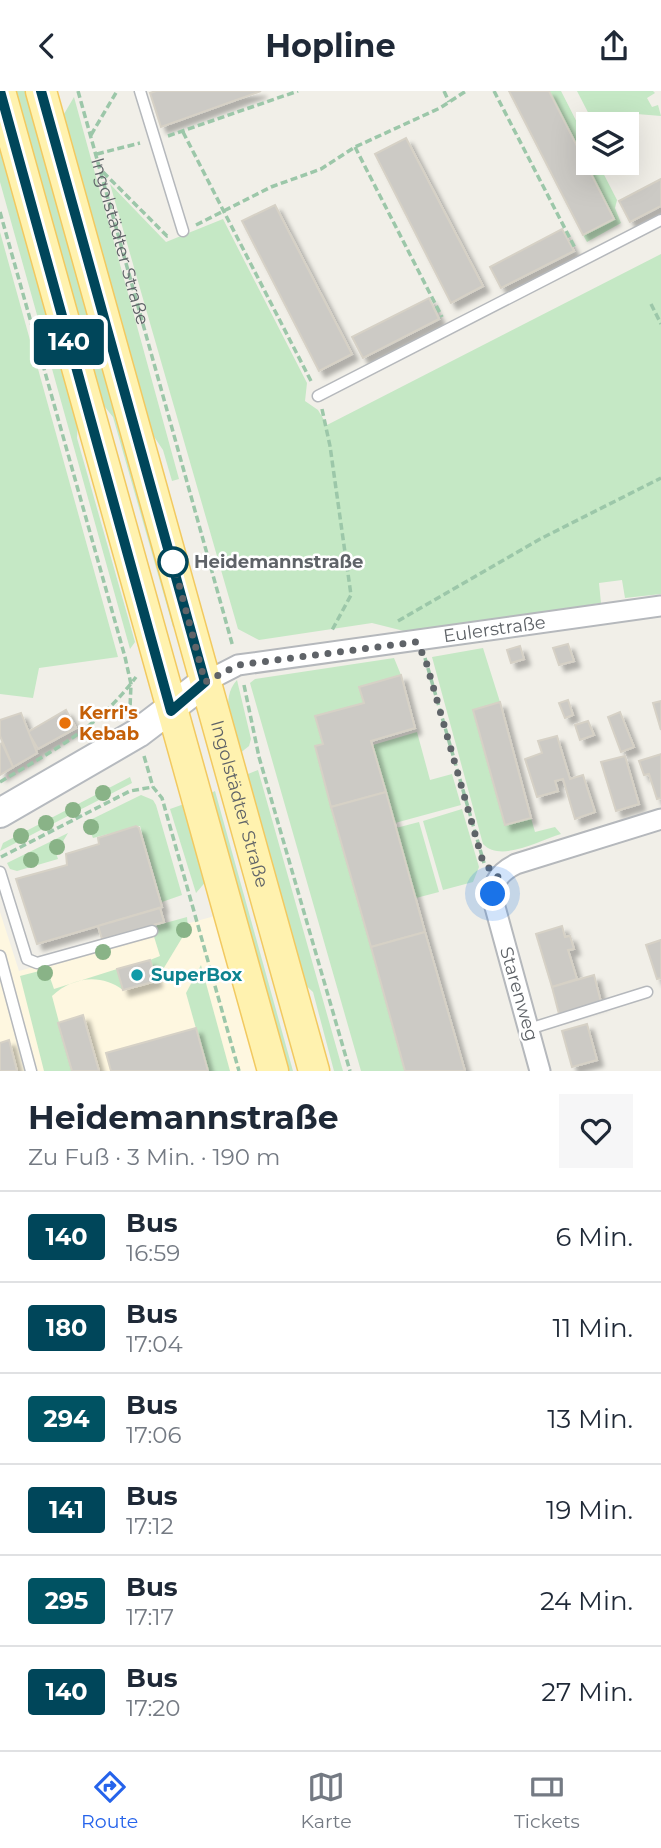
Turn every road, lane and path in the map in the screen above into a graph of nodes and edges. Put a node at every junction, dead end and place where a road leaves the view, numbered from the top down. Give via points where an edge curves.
1 (0, 91) edge
2 (78, 91) edge
3 (117, 91) edge
4 (140, 91) edge
5 (298, 91) edge
6 (444, 91) edge
7 (466, 91) edge
8 (494, 91) edge
9 (46, 93) edge
10 (449, 102) junction
11 (183, 132) junction
12 (91, 135) junction
13 (155, 139) junction
14 (355, 147) junction
15 (96, 154) junction
16 (101, 169) junction
17 (0, 212) edge
18 (224, 212) junction
19 (661, 220) edge
20 (183, 231) junction
21 (582, 261) junction
22 (650, 304) dead end
23 (661, 324) edge
24 (448, 329) junction
25 (318, 396) junction
26 (661, 478) edge
27 (661, 606) edge
28 (222, 608) junction
29 (216, 611) dead end
30 (393, 625) dead end
31 (328, 637) dead end
32 (416, 642) junction
33 (238, 665) junction
34 (139, 672) dead end
35 (205, 682) junction
36 (131, 684) junction
37 (171, 711) junction
38 (138, 733) junction
39 (0, 782) edge
40 (153, 787) junction
41 (0, 813) edge
42 (661, 819) edge
43 (0, 858) edge
44 (0, 872) edge
45 (498, 877) junction
46 (152, 931) dead end
47 (0, 956) edge
48 (647, 992) dead end
49 (528, 1029) junction
50 (31, 1071) edge
51 (239, 1071) edge
52 (273, 1071) edge
53 (314, 1071) edge
54 (350, 1071) edge
55 (540, 1071) edge

1 - 37 main road
2 - 12 path, Ingolstädter Straße
3 - 12 path
4 - 13 lane
5 - 11 path
6 - 10 path
7 - 10 path
8 - 21 path
9 - 35 main road, Ingolstädter Straße
10 - 14 path
11 - 13 path
11 - 18 path
12 - 15 path, Ingolstädter Straße
13 - 15 path
13 - 20 lane
14 - 18 path via 321,169 271,187
14 - 24 path
15 - 16 path, Ingolstädter Straße
16 - 20 path via 167,236
16 - 28 path, Ingolstädter Straße
17 - 36 path
18 - 20 path
18 - 25 path
19 - 21 lane
21 - 24 lane
22 - 23 path
24 - 25 lane
25 - 31 path via 330,446 351,595
26 - 30 path via 542,538
27 - 32 street, Eulerstraße
28 - 29 path
28 - 33 path, Ingolstädter Straße
32 - 33 street, Eulerstraße
32 - 45 path via 425,658 483,862
33 - 35 street, Eulerstraße
33 - 54 path, Ingolstädter Straße via 259,757
34 - 36 path
35 - 37 main road
35 - 53 main road, Ingolstädter Straße
36 - 38 path via 129,706
36 - 39 path via 88,729
37 - 38 main road
37 - 52 main road
38 - 40 path
38 - 41 main road
40 - 43 path via 130,791
40 - 51 path via 162,798
42 - 45 street via 516,864
44 - 46 lane via 27,959 37,963
45 - 49 street, Starenweg via 495,907
47 - 50 lane
48 - 49 lane
49 - 55 street, Starenweg

